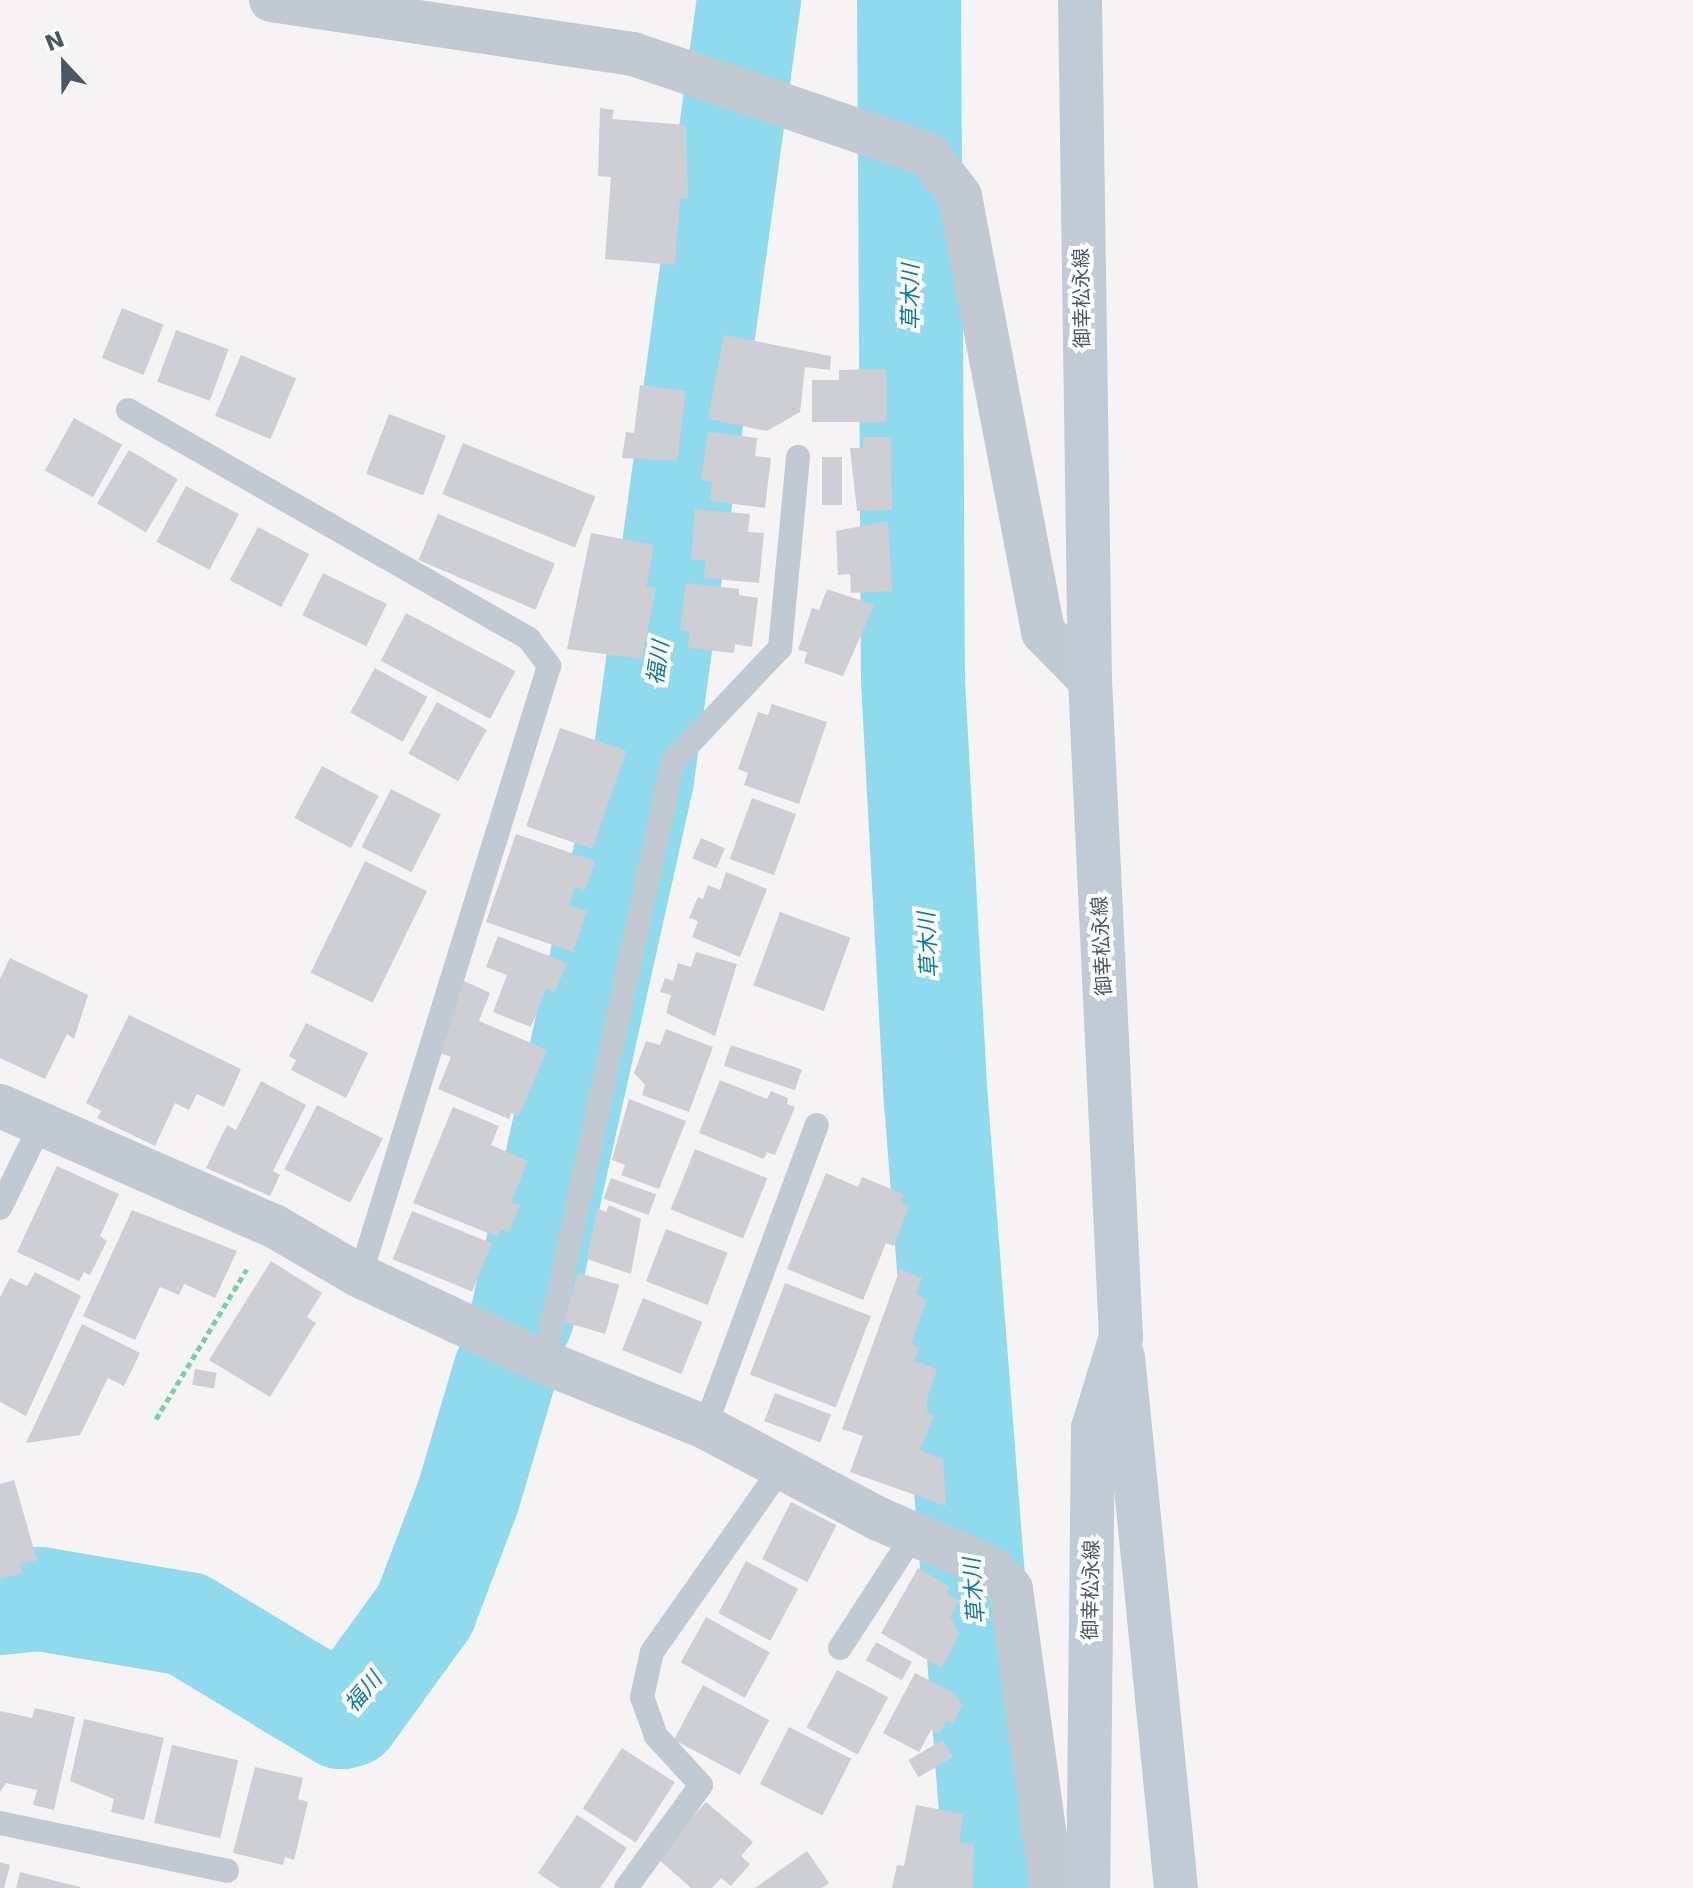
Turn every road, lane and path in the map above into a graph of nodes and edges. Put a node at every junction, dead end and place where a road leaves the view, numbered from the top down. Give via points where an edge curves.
1 (271, 0) edge
2 (1080, 0) edge
3 (128, 410) dead end
4 (798, 457) dead end
5 (1090, 680) junction
6 (0, 1106) edge
7 (817, 1125) dead end
8 (40, 1126) junction
9 (0, 1208) edge
10 (274, 1226) junction
11 (360, 1276) junction
12 (1121, 1337) junction
13 (544, 1362) junction
14 (156, 1419) dead end
15 (705, 1427) junction
16 (782, 1467) junction
17 (914, 1534) junction
18 (840, 1648) dead end
19 (0, 1823) edge
20 (227, 1871) dead end
21 (626, 1888) edge
22 (1052, 1888) edge
23 (1088, 1888) edge
24 (1176, 1888) edge

1 - 5 street via 633,54 913,149 960,196 1043,632
2 - 5 main road, 御幸松永線
3 - 11 lane via 529,639 549,666
4 - 13 lane via 780,648 673,761
5 - 12 main road, 御幸松永線
6 - 8 street
7 - 15 lane
8 - 9 lane
8 - 10 street
10 - 11 street
10 - 14 path
11 - 13 street
12 - 23 main road, 御幸松永線 via 1093,1428
12 - 24 main road
13 - 15 street
15 - 16 street
16 - 17 street
16 - 21 lane via 652,1652 642,1697 656,1736 701,1785
17 - 18 lane
17 - 22 street via 972,1559 1011,1589
19 - 20 lane

